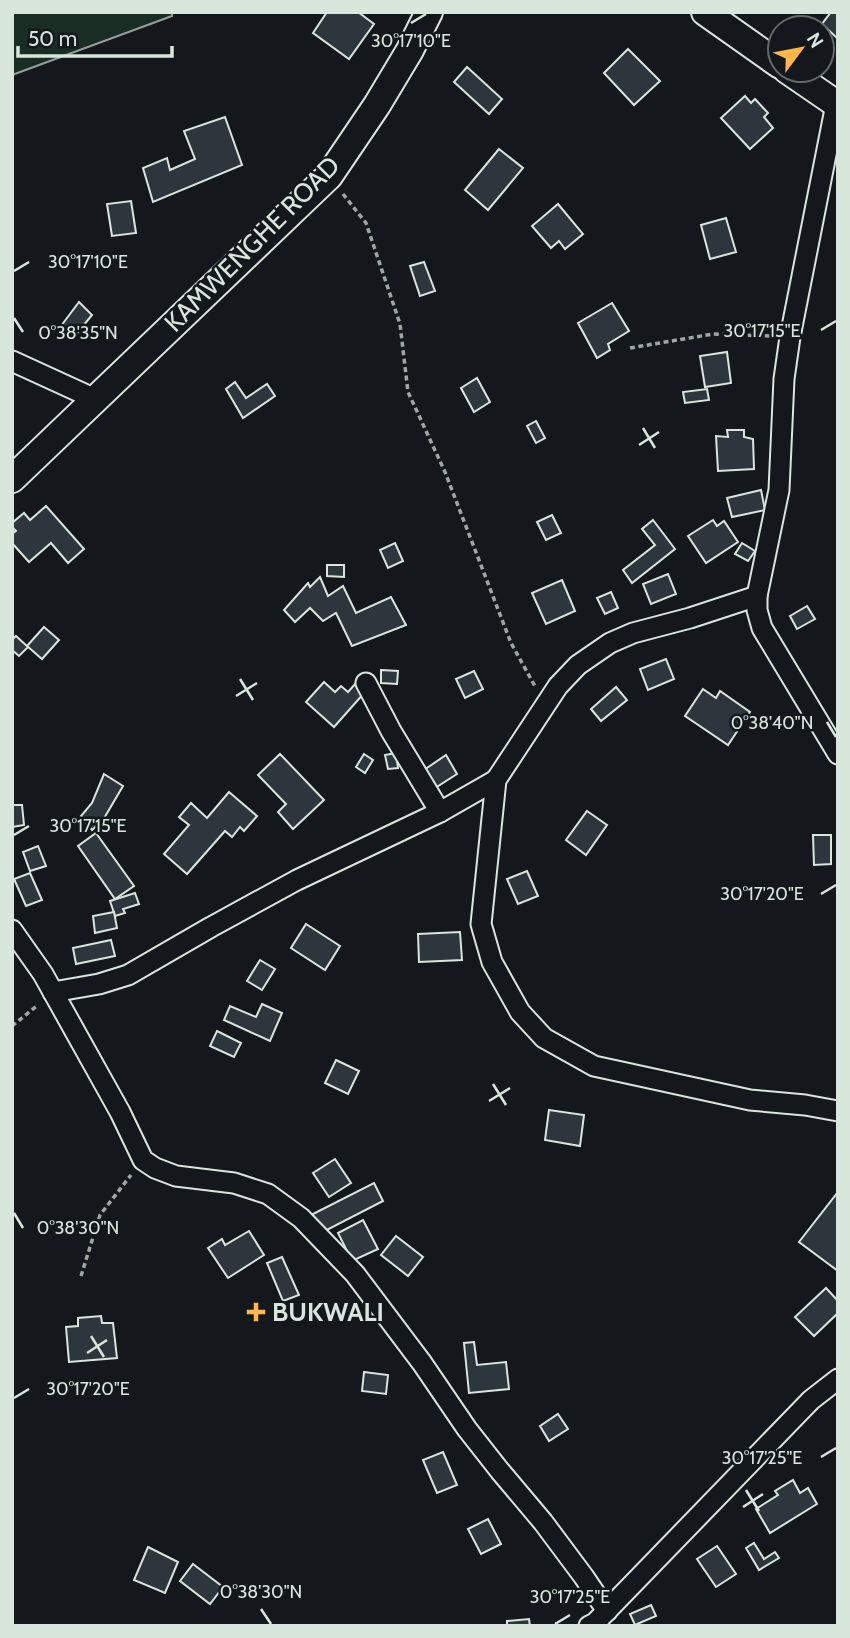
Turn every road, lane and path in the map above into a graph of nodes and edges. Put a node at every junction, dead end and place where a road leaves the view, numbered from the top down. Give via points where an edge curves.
1 (429, 12) edge
2 (705, 12) edge
3 (766, 55) edge
4 (807, 84) edge
5 (837, 105) edge
6 (329, 176) junction
7 (790, 337) junction
8 (630, 348) dead end
9 (12, 360) edge
10 (95, 399) junction
11 (12, 480) edge
12 (757, 596) junction
13 (366, 683) dead end
14 (545, 704) junction
15 (838, 754) edge
16 (496, 780) junction
17 (440, 812) junction
18 (12, 930) edge
19 (53, 992) junction
20 (12, 1026) edge
21 (838, 1111) edge
22 (143, 1160) junction
23 (81, 1276) dead end
24 (838, 1379) edge
25 (607, 1611) junction
26 (589, 1626) edge

1 - 6 main road, KAMWENGHE ROAD via 390,83
2 - 3 main road
4 - 5 main road
5 - 7 street
6 - 10 main road, KAMWENGHE ROAD
6 - 14 path via 366,223 400,324 408,393 445,472 510,643
7 - 8 path via 713,334
7 - 12 street via 779,490
9 - 10 street
10 - 11 main road, KAMWENGHE ROAD
12 - 14 street via 610,643 578,665
12 - 15 street via 762,628
13 - 17 street
14 - 16 street
16 - 17 street
16 - 21 street via 481,924 492,962 520,1012 544,1038 594,1066 750,1100
17 - 19 street via 298,880 128,975
18 - 19 street
19 - 20 path
19 - 22 street
22 - 23 path via 100,1215
22 - 25 street via 176,1176 234,1183 268,1194 301,1219 355,1274
24 - 25 street via 811,1400
25 - 26 street

